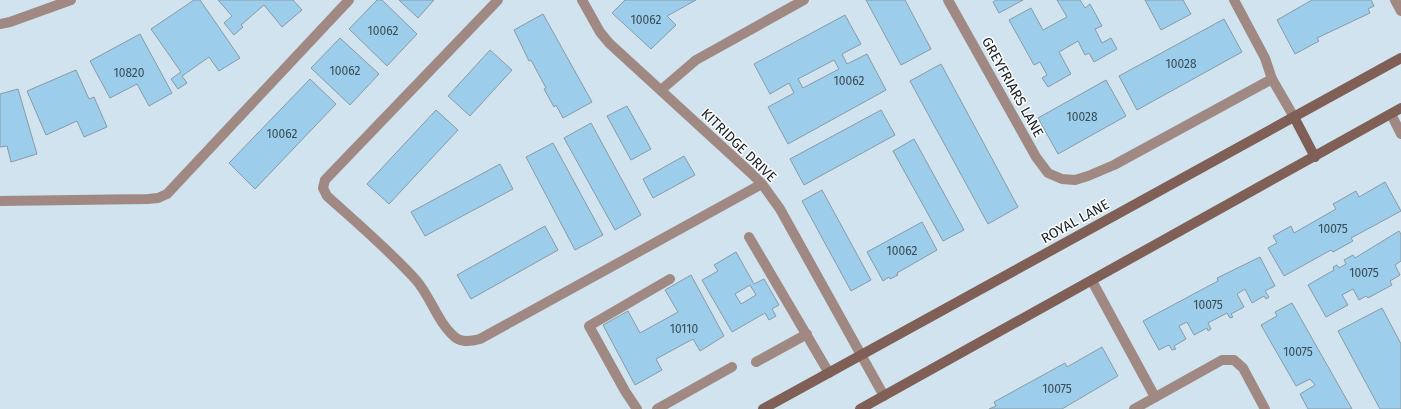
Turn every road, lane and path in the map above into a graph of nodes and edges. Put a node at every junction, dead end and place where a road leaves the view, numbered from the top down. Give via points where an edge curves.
1 (71, 0) edge
2 (349, 0) edge
3 (498, 0) edge
4 (582, 0) edge
5 (804, 0) edge
6 (948, 0) edge
7 (1234, 0) edge
8 (1395, 0) edge
9 (1401, 11) edge
10 (0, 24) edge
11 (1401, 58) edge
12 (1272, 79) junction
13 (661, 90) junction
14 (1401, 108) edge
15 (1390, 114) junction
16 (1294, 117) junction
17 (1401, 134) edge
18 (1314, 157) junction
19 (762, 184) junction
20 (0, 201) edge
21 (749, 237) dead end
22 (670, 279) dead end
23 (1092, 280) junction
24 (807, 334) junction
25 (862, 355) junction
26 (756, 362) dead end
27 (732, 367) dead end
28 (829, 373) junction
29 (884, 396) junction
30 (1155, 397) junction
31 (638, 409) edge
32 (657, 409) edge
33 (763, 409) edge
34 (860, 409) edge
35 (1134, 409) edge
36 (1266, 409) edge

1 - 10 street
2 - 20 street via 167,194 148,199
3 - 19 street via 325,180 323,188 327,196 416,281 448,330 458,339 468,342 480,339
4 - 13 street, KITRIDGE DRIVE via 605,37
5 - 13 street via 696,60
6 - 12 street, GREYFRIARS LANE via 1036,157 1048,172 1062,179 1076,180 1114,165
7 - 12 street via 1265,58
8 - 9 street
11 - 16 main road, ROYAL LANE
12 - 16 street
13 - 19 street, KITRIDGE DRIVE
14 - 15 main road
15 - 17 street
15 - 18 main road
16 - 18 main road
16 - 25 main road, ROYAL LANE
18 - 23 main road
19 - 25 street, KITRIDGE DRIVE via 780,209
21 - 24 street
22 - 31 street via 589,326 625,391
23 - 29 main road
23 - 30 street
24 - 26 street
24 - 28 street
25 - 28 main road, ROYAL LANE
25 - 29 street, KITRIDGE DRIVE
27 - 32 street
28 - 33 main road, ROYAL LANE
29 - 34 main road
30 - 35 street
30 - 36 street via 1222,360 1234,360 1243,368

